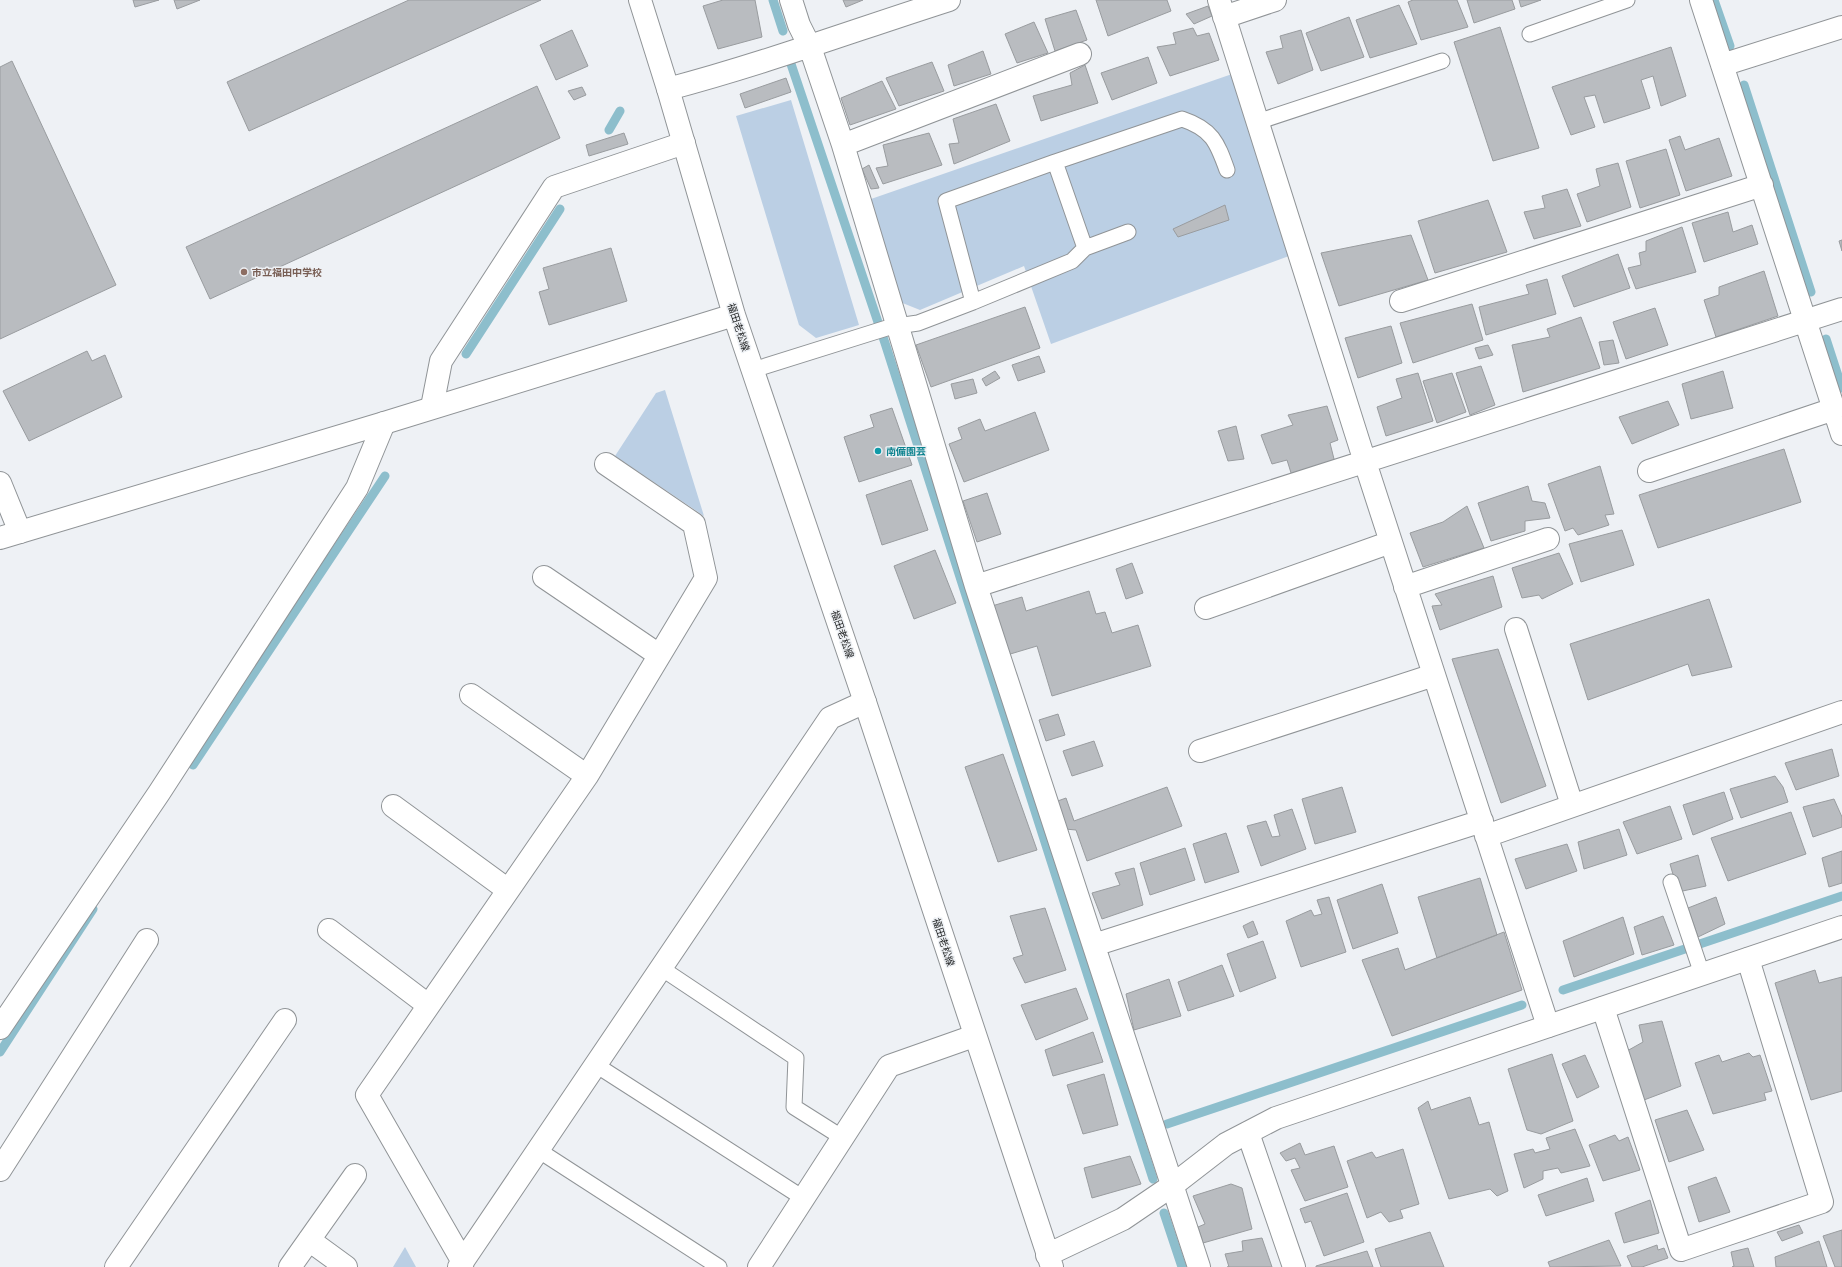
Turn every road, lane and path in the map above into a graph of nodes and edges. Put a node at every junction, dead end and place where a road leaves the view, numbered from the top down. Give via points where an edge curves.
1 (640, 0) edge
2 (791, 0) edge
3 (1275, 0) edge
4 (1627, 0) edge
5 (1701, 0) edge
6 (941, 1) edge
7 (1221, 9) edge
8 (1842, 27) edge
9 (1530, 34) dead end
10 (810, 47) junction
11 (1080, 54) dead end
12 (1442, 61) dead end
13 (1722, 65) junction
14 (668, 89) junction
15 (1257, 122) junction
16 (684, 143) junction
17 (843, 145) junction
18 (1055, 162) junction
19 (1227, 170) dead end
20 (1762, 185) junction
21 (1128, 232) dead end
22 (1085, 248) junction
23 (1401, 301) dead end
24 (973, 302) junction
25 (1842, 309) edge
26 (734, 315) junction
27 (1806, 321) junction
28 (894, 327) junction
29 (753, 370) junction
30 (432, 407) junction
31 (1834, 409) junction
32 (384, 423) junction
33 (1842, 434) edge
34 (1365, 462) junction
35 (606, 464) dead end
36 (1649, 471) dead end
37 (0, 483) edge
38 (10, 535) edge
39 (1548, 539) dead end
40 (1391, 542) junction
41 (544, 577) dead end
42 (976, 586) junction
43 (1406, 587) junction
44 (1206, 608) dead end
45 (1516, 629) dead end
46 (659, 655) junction
47 (1434, 675) junction
48 (471, 695) dead end
49 (865, 702) junction
50 (1842, 712) edge
51 (1200, 751) dead end
52 (587, 776) junction
53 (1572, 805) junction
54 (393, 806) dead end
55 (1484, 828) junction
56 (1671, 882) dead end
57 (508, 890) junction
58 (1842, 927) edge
59 (329, 930) dead end
60 (147, 940) dead end
61 (1094, 945) junction
62 (1748, 958) junction
63 (661, 968) junction
64 (1702, 974) junction
65 (428, 1005) junction
66 (1603, 1008) junction
67 (285, 1020) dead end
68 (1548, 1026) junction
69 (0, 1028) edge
70 (974, 1036) junction
71 (596, 1065) junction
72 (1248, 1133) junction
73 (843, 1138) junction
74 (538, 1150) junction
75 (0, 1170) edge
76 (355, 1174) dead end
77 (1173, 1185) junction
78 (803, 1198) junction
79 (309, 1240) junction
80 (1049, 1261) edge
81 (461, 1264) edge
82 (116, 1267) edge
83 (290, 1267) edge
84 (346, 1267) edge
85 (719, 1267) edge
86 (759, 1267) edge
87 (1199, 1267) edge
88 (1294, 1267) edge

1 - 14 street, 福田老松線
2 - 10 street
3 - 7 street
4 - 9 lane
5 - 13 street
6 - 10 street
7 - 15 street
8 - 13 street
10 - 14 street
10 - 17 street
11 - 17 street
12 - 15 lane
13 - 20 street
14 - 16 street, 福田老松線
15 - 34 street
16 - 26 street, 福田老松線
16 - 30 street via 554,187 441,361
17 - 28 street
18 - 19 lane via 1182,119 1198,124 1218,144
18 - 22 lane
18 - 24 lane via 946,202
20 - 23 street
20 - 27 street
21 - 22 lane
22 - 24 lane via 1072,261
24 - 28 lane via 918,323
25 - 27 street
26 - 29 street, 福田老松線
26 - 30 street
27 - 31 street
27 - 34 street
28 - 29 lane
28 - 42 street
29 - 49 street, 福田老松線
30 - 32 street
31 - 33 street
31 - 36 street
32 - 38 street
32 - 69 street via 357,488 163,786
34 - 40 street
34 - 42 street
35 - 46 street via 694,524 706,578
37 - 38 street
39 - 43 street
40 - 43 street
40 - 44 street
41 - 46 street
42 - 61 street
43 - 47 street
45 - 53 street
46 - 52 street
47 - 51 street
47 - 55 street
48 - 52 street
49 - 63 street via 830,718
49 - 70 street, 福田老松線
50 - 53 street
52 - 57 street
53 - 55 street
54 - 57 street
55 - 61 street
55 - 68 street
56 - 64 lane
57 - 65 street
58 - 62 street
59 - 65 street
60 - 75 street
61 - 77 street
62 - 64 street
62 - 66 street via 1822,1202 1681,1250
63 - 71 street
63 - 73 lane via 796,1058 794,1107
64 - 66 street
65 - 81 street via 367,1095
66 - 68 street
67 - 82 street
68 - 72 street via 1276,1118
70 - 73 street via 889,1066
70 - 80 street, 福田老松線
71 - 74 street
71 - 78 lane
72 - 77 street via 1226,1144
72 - 88 street
73 - 78 street
74 - 81 street
74 - 85 lane
76 - 79 street
77 - 80 street via 1124,1219
77 - 87 street
78 - 86 street
79 - 83 street
79 - 84 street

